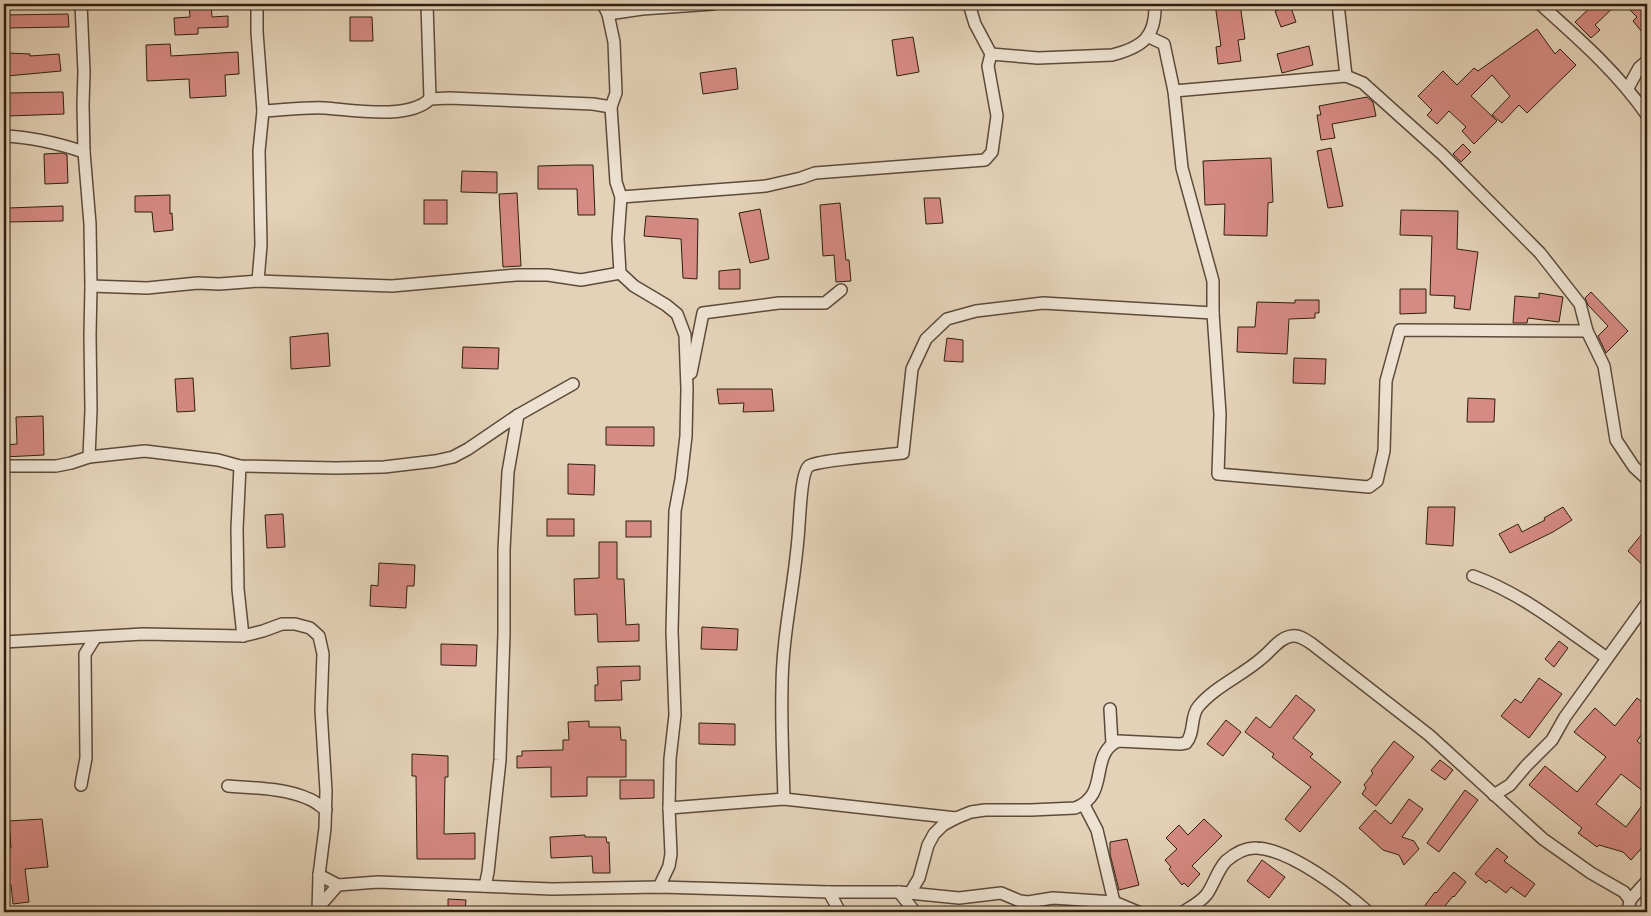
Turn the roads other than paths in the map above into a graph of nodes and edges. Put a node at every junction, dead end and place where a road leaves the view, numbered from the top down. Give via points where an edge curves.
1 (81, 4) edge
2 (257, 4) edge
3 (427, 4) edge
4 (713, 4) edge
5 (969, 4) edge
6 (1156, 4) edge
7 (1338, 4) edge
8 (1540, 4) edge
9 (605, 9) edge
10 (1149, 37) junction
11 (991, 54) junction
12 (1647, 60) edge
13 (1346, 76) junction
14 (1628, 88) junction
15 (1174, 91) junction
16 (430, 99) junction
17 (612, 107) junction
18 (263, 111) junction
19 (1647, 115) edge
20 (4, 136) edge
21 (84, 152) junction
22 (621, 197) junction
23 (620, 272) junction
24 (258, 281) junction
25 (91, 286) junction
26 (842, 290) dead end
27 (1213, 313) junction
28 (1587, 331) junction
29 (573, 384) dead end
30 (687, 389) junction
31 (518, 416) junction
32 (89, 457) junction
33 (4, 466) edge
34 (240, 466) junction
35 (1647, 479) edge
36 (1473, 576) dead end
37 (1647, 603) edge
38 (243, 636) junction
39 (70, 638) junction
40 (95, 638) junction
41 (4, 642) edge
42 (85, 654) junction
43 (1607, 658) junction
44 (1110, 709) dead end
45 (1112, 744) junction
46 (81, 785) dead end
47 (1510, 785) junction
48 (228, 786) dead end
49 (326, 791) junction
50 (1494, 795) junction
51 (784, 798) junction
52 (310, 799) junction
53 (1084, 805) junction
54 (669, 808) junction
55 (1509, 808) junction
56 (326, 810) junction
57 (956, 818) junction
58 (319, 874) junction
59 (1647, 882) edge
60 (338, 885) junction
61 (485, 886) junction
62 (659, 887) junction
63 (829, 892) junction
64 (905, 893) junction
65 (1630, 900) junction
66 (1114, 902) junction
67 (318, 910) edge
68 (840, 912) edge
69 (915, 912) edge
70 (1138, 912) edge
71 (1183, 912) edge
72 (1368, 912) edge
73 (1628, 912) edge

1 - 21 street
2 - 18 street
3 - 16 street
4 - 9 street
5 - 11 street via 974,24
6 - 10 street via 1156,18
7 - 13 street
8 - 14 street
9 - 17 street via 614,42 616,93
10 - 11 street via 1124,52 1112,55 1038,58
10 - 15 street via 1164,44
11 - 22 street via 988,66 997,116 992,152 985,160 816,173 766,186
12 - 14 street
13 - 15 street
13 - 28 street via 1363,83 1434,147 1540,253 1580,304
14 - 19 street
15 - 27 street via 1182,168 1214,281
16 - 17 street
16 - 18 street via 423,106 404,111 352,112 325,108
17 - 22 street via 616,182
18 - 24 street via 259,152 261,245
20 - 21 street via 51,141
21 - 25 street
22 - 23 street
23 - 24 street via 581,280 516,275 392,286
23 - 30 street via 634,286 676,314 684,335
24 - 25 street via 147,288
25 - 32 street
26 - 30 street via 825,303 779,303 703,313
27 - 28 street via 1220,414 1218,474 1369,487 1377,481 1384,451 1386,381 1400,330
27 - 51 street via 1043,303 976,310 947,320 926,339 912,369 903,453 824,462 806,469 785,638 782,687
28 - 35 street via 1604,366 1616,440
29 - 31 street
30 - 54 street via 686,436 675,511 672,631 675,716
31 - 34 street via 453,457 434,461 384,467
31 - 61 street via 508,472 500,760
32 - 33 street via 56,466
32 - 34 street via 145,451
34 - 38 street via 238,590
36 - 43 street via 1522,598
37 - 43 street
38 - 40 street via 143,634
38 - 49 street via 282,624 310,628 319,636 323,654 321,710
39 - 40 street
39 - 41 street
39 - 42 street
40 - 42 street
42 - 46 street via 86,758
43 - 47 street via 1552,740
44 - 45 street
45 - 50 street via 1118,741 1186,743 1198,706 1261,660 1286,637 1294,635 1312,644 1429,735
45 - 53 street via 1104,755 1092,798
47 - 50 street
47 - 55 street
48 - 52 street via 275,790
49 - 52 street
49 - 56 street
50 - 55 street
51 - 54 street
51 - 57 street
52 - 56 street
53 - 57 street via 1075,808 985,810
53 - 66 street via 1098,830
54 - 62 street via 671,854
55 - 65 street via 1543,839 1624,892
56 - 58 street
57 - 64 street via 934,834 919,878
58 - 60 street
58 - 67 street
59 - 65 street
60 - 61 street via 378,882
60 - 67 street
61 - 62 street via 552,889
62 - 63 street
63 - 64 street
63 - 68 street
64 - 66 street via 959,898 1000,893 1028,902 1053,898
64 - 69 street
65 - 73 street
66 - 70 street
71 - 72 street via 1206,895 1234,854 1256,848 1290,858 1342,890

